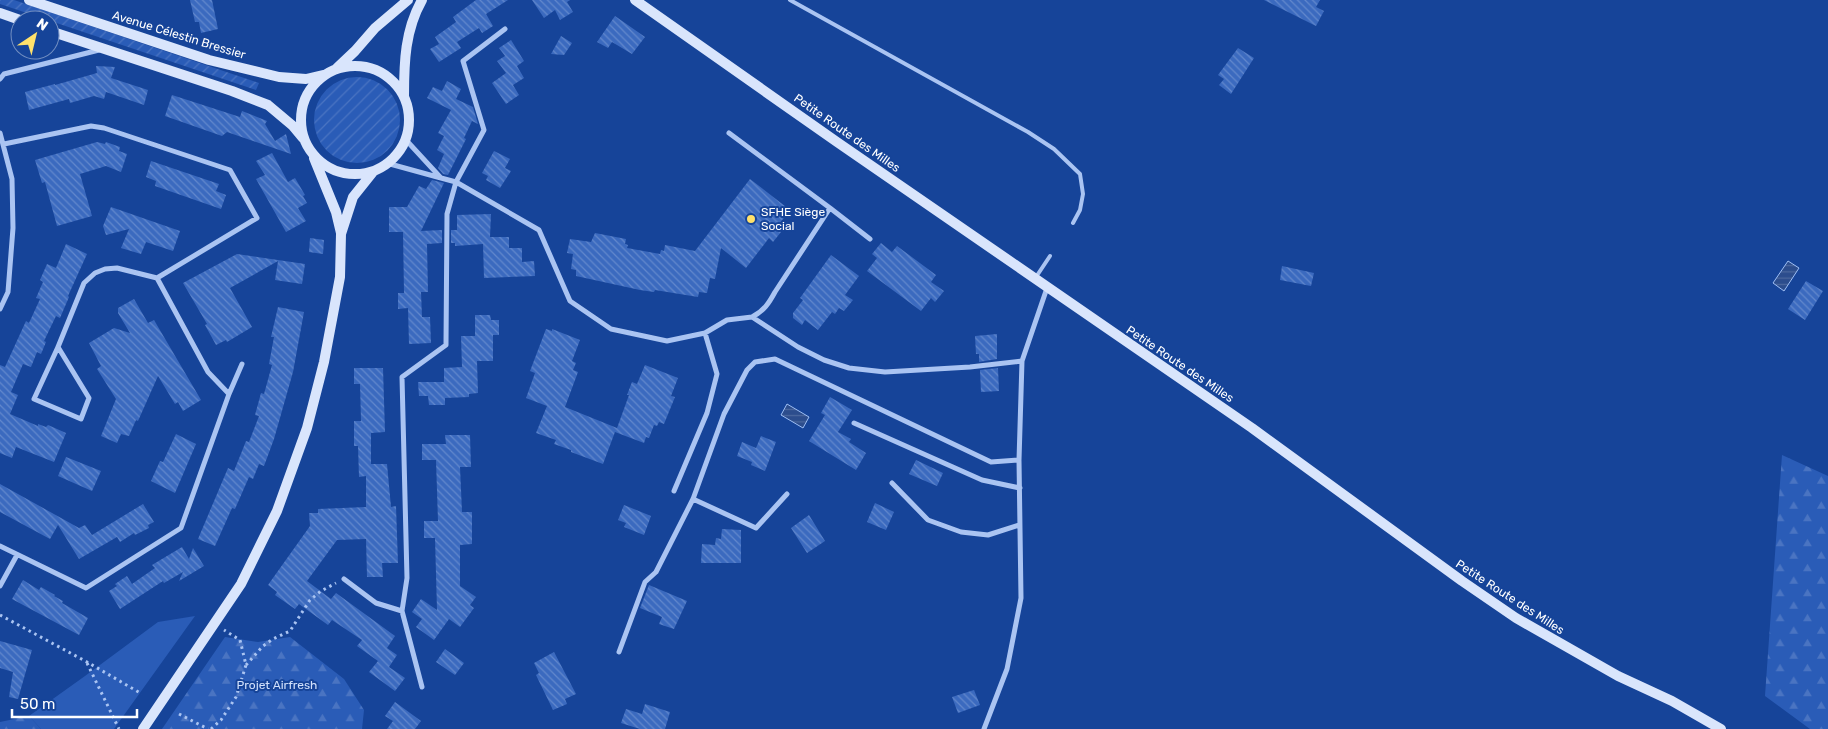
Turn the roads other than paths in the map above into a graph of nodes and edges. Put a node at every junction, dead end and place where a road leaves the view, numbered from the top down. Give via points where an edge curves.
1 (29, 0) edge
2 (408, 0) edge
3 (422, 0) edge
4 (635, 0) edge
5 (790, 0) edge
6 (506, 29) dead end
7 (60, 34) edge
8 (103, 49) junction
9 (337, 68) junction
10 (324, 74) junction
11 (0, 79) edge
12 (404, 96) junction
13 (0, 133) edge
14 (729, 133) dead end
15 (303, 138) junction
16 (406, 140) junction
17 (4, 144) junction
18 (313, 155) junction
19 (390, 164) junction
20 (373, 172) junction
21 (441, 178) junction
22 (456, 182) junction
23 (830, 208) junction
24 (1073, 223) dead end
25 (341, 234) junction
26 (870, 240) dead end
27 (1050, 256) dead end
28 (157, 278) junction
29 (1035, 279) junction
30 (1047, 288) junction
31 (0, 310) edge
32 (752, 317) junction
33 (706, 333) junction
34 (58, 347) junction
35 (1022, 361) junction
36 (242, 364) dead end
37 (229, 394) junction
38 (854, 423) dead end
39 (1019, 460) junction
40 (892, 482) dead end
41 (1020, 488) junction
42 (674, 491) dead end
43 (787, 494) dead end
44 (693, 499) junction
45 (1019, 525) junction
46 (0, 546) edge
47 (16, 555) junction
48 (344, 579) road end
49 (0, 586) edge
50 (402, 611) junction
51 (619, 652) dead end
52 (422, 687) dead end
53 (143, 729) edge
54 (984, 729) edge
55 (1721, 729) edge

1 - 10 main road, Avenue Célestin Bressier via 228,65 279,77 306,79
2 - 9 main road via 375,28
3 - 12 main road via 414,13 406,40
4 - 29 main road, Petite Route des Milles
5 - 24 lane via 1028,132 1054,150 1080,174 1083,194
6 - 22 street via 463,61 484,130
7 - 8 main road
8 - 11 street via 4,74
8 - 15 main road via 268,105
9 - 10 main road
9 - 12 main road via 361,65 387,76
10 - 15 main road via 307,93 300,117
12 - 16 main road via 410,115
13 - 17 street
14 - 23 street
15 - 18 main road
16 - 19 main road
16 - 21 street
17 - 28 street via 97,126 230,170 257,218
17 - 31 street via 12,179 12,228 8,292
18 - 20 main road via 327,167 352,175
18 - 25 main road via 336,212
19 - 20 main road
19 - 21 street
20 - 25 main road via 353,197
21 - 22 street
22 - 33 street via 539,230 570,301 611,329 667,341
22 - 50 street via 446,214 446,345 402,376 407,578
23 - 26 street
23 - 32 street via 769,304
25 - 53 main road via 340,277 324,362 307,428 277,511 241,584
27 - 29 lane
28 - 34 street via 117,268 96,273 84,283
28 - 37 street via 208,372
29 - 30 main road, Petite Route des Milles
30 - 35 street
30 - 55 main road, Petite Route des Milles via 1252,428 1516,618
32 - 33 street via 727,320
32 - 35 street via 824,360 849,368 885,372
33 - 42 street via 717,374 707,413
34 - 34 street via 34,399 81,419 89,398
35 - 39 street
36 - 37 street
37 - 47 street via 181,528 86,588
38 - 41 street via 982,480
39 - 41 street
39 - 44 street via 991,462 775,359 755,362 747,370 724,414
40 - 45 street via 928,520 961,532 988,535
41 - 45 street
43 - 44 street via 756,528
44 - 51 street via 656,572 645,582
45 - 54 street via 1021,598 1008,669
46 - 47 street
47 - 49 street
48 - 50 street via 376,603
50 - 52 street

